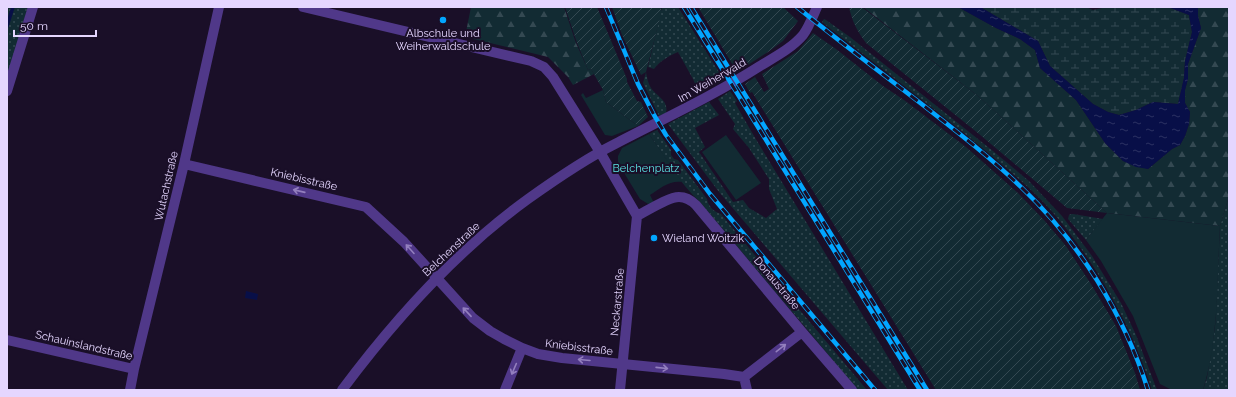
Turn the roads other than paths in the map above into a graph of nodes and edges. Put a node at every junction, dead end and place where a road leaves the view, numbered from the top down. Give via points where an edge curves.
1 (33, 7) edge
2 (219, 7) edge
3 (303, 7) edge
4 (817, 7) edge
5 (7, 91) edge
6 (600, 152) junction
7 (184, 164) junction
8 (637, 216) junction
9 (436, 278) junction
10 (802, 332) junction
11 (7, 340) edge
12 (522, 348) junction
13 (623, 364) junction
14 (134, 369) junction
15 (744, 377) junction
16 (130, 390) edge
17 (342, 390) edge
18 (505, 390) edge
19 (620, 390) edge
20 (746, 390) edge
21 (852, 390) edge

1 - 5 street
2 - 7 street, Wutachstraße
3 - 6 street via 531,61 544,67 553,77
4 - 6 street, Im Weiherwald via 802,35 774,58 711,96
6 - 8 street
6 - 9 street, Belchenstraße via 504,218
9 -> 7 street, Kniebisstraße via 404,242 366,207
7 - 14 street, Wutachstraße
8 - 10 street, Donaustraße via 671,199 678,197 691,200
8 - 13 street, Neckarstraße
12 -> 9 street, Kniebisstraße via 490,331 473,318
9 - 17 street, Belchenstraße via 390,329
15 -> 10 street
10 - 21 street, Donaustraße
11 - 14 street, Schauinslandstraße
13 -> 12 street, Kniebisstraße via 562,358
12 -> 18 street
13 -> 15 street, Kniebisstraße
13 - 19 street, Neckarstraße
14 - 16 street, Schauinslandstraße
15 - 20 street

